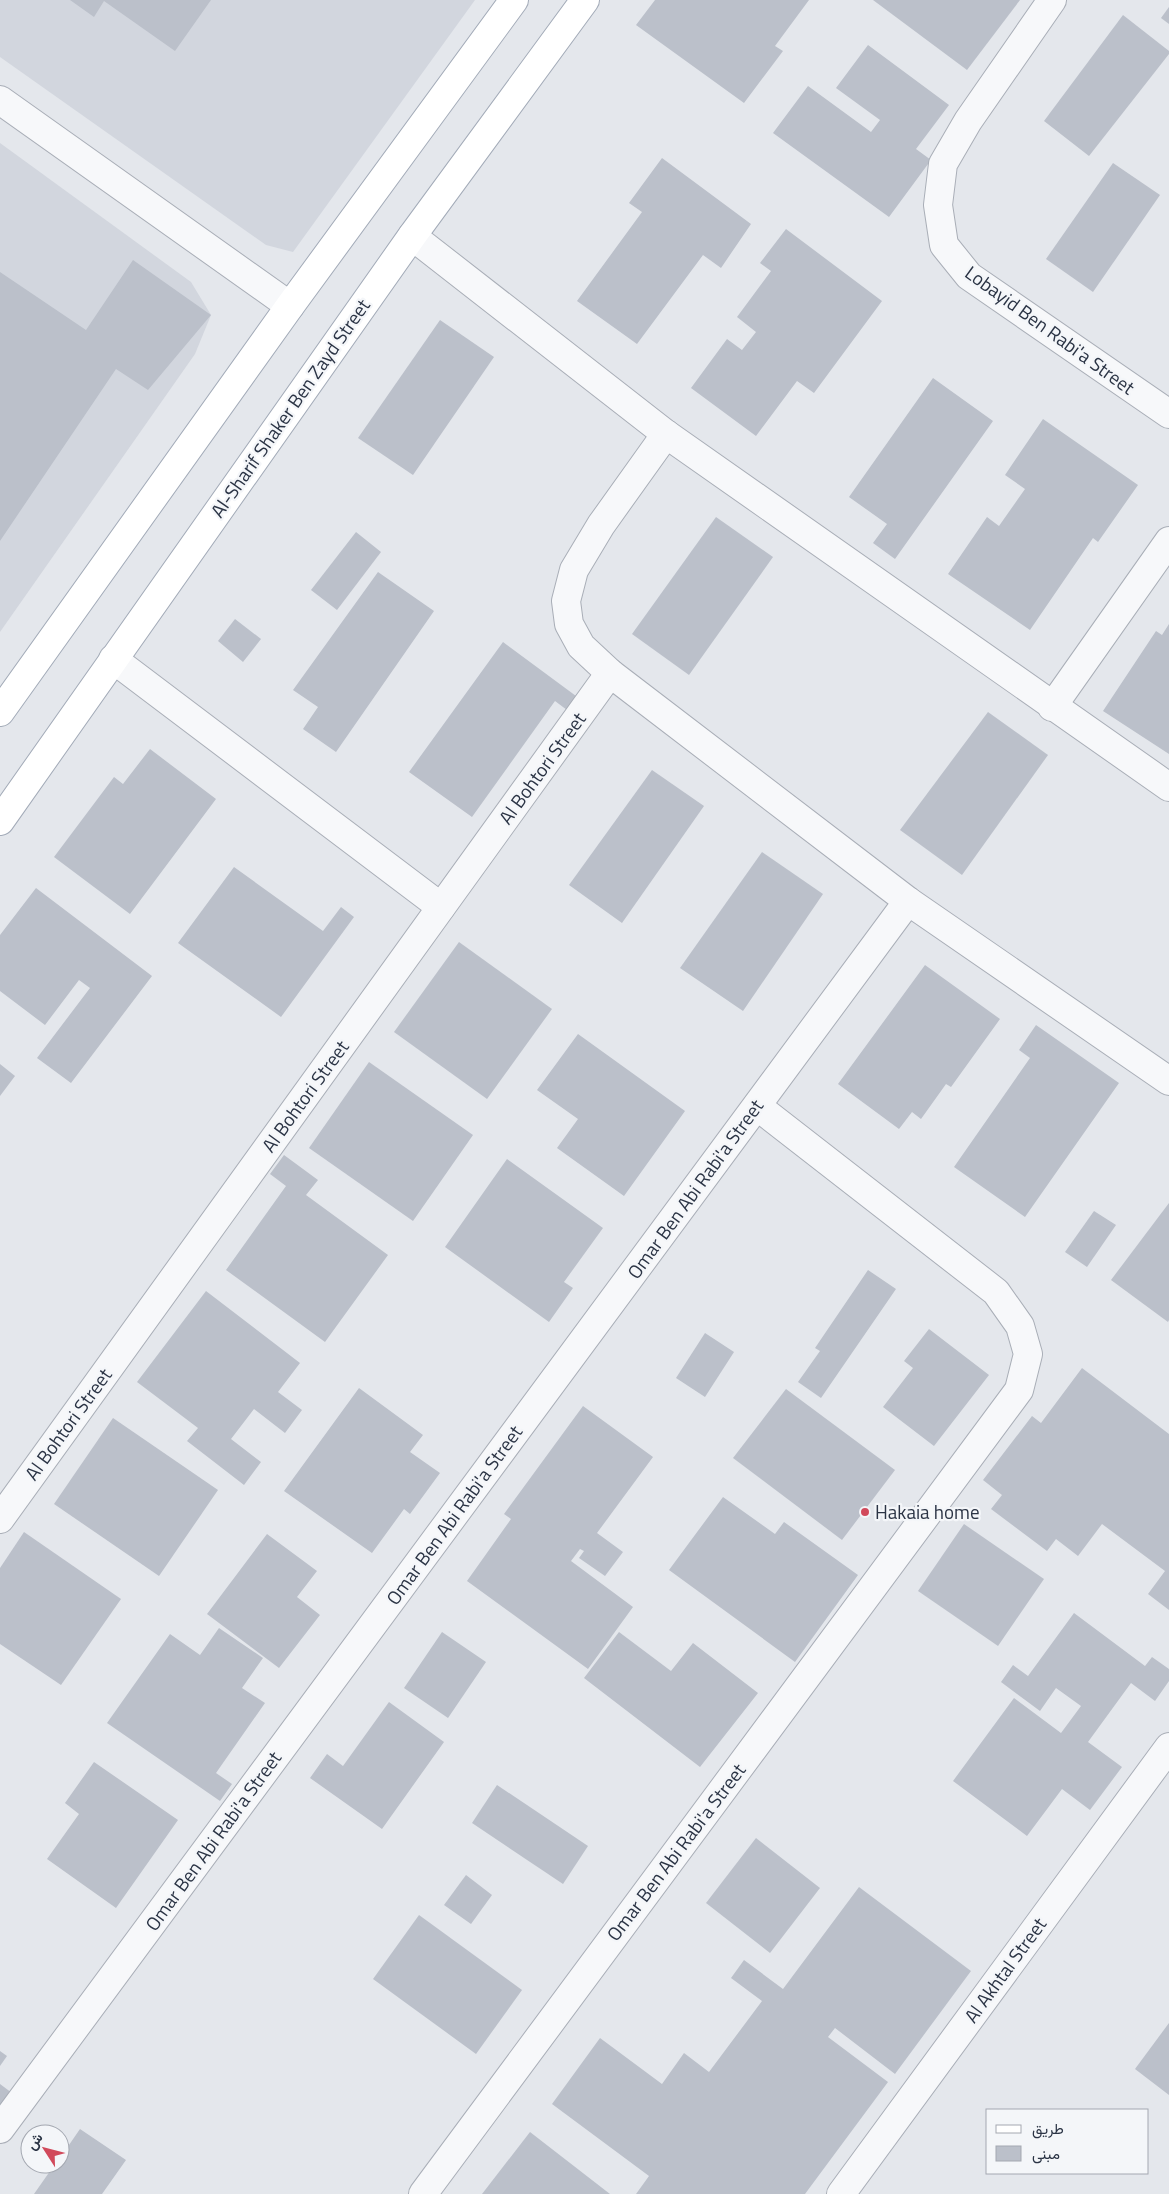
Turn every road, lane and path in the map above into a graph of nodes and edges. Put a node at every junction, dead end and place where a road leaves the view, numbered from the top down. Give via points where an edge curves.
1 (514, 0) edge
2 (585, 0) edge
3 (1052, 0) edge
4 (0, 100) edge
5 (412, 236) junction
6 (290, 306) junction
7 (1169, 414) edge
8 (666, 434) junction
9 (1169, 541) edge
10 (113, 659) junction
11 (610, 673) junction
12 (1052, 707) junction
13 (0, 712) edge
14 (1169, 787) edge
15 (0, 821) edge
16 (908, 901) junction
17 (442, 907) junction
18 (1169, 1080) edge
19 (757, 1106) junction
20 (0, 1519) edge
21 (1169, 1747) edge
22 (0, 2129) edge
23 (423, 2194) edge
24 (842, 2194) edge

1 - 6 main road
2 - 5 main road, Al-Sharif Shaker Ben Zayd Street
3 - 7 street, Lobayid Ben Rabi'a Street via 968,121 943,164 938,205 944,245 969,276
4 - 6 street
5 - 8 street
5 - 10 main road, Al-Sharif Shaker Ben Zayd Street
6 - 13 main road
8 - 11 street via 601,525 574,570 566,601 569,624 581,646
8 - 12 street
9 - 12 street
10 - 15 main road, Al-Sharif Shaker Ben Zayd Street
10 - 17 street
11 - 16 street
11 - 17 street, Al Bohtori Street
12 - 14 street
16 - 18 street
16 - 19 street, Omar Ben Abi Rabi'a Street
17 - 20 street, Al Bohtori Street
19 - 22 street, Omar Ben Abi Rabi'a Street
19 - 23 street, Omar Ben Abi Rabi'a Street via 996,1292 1020,1326 1028,1354 1019,1390
21 - 24 street, Al Akhtal Street

